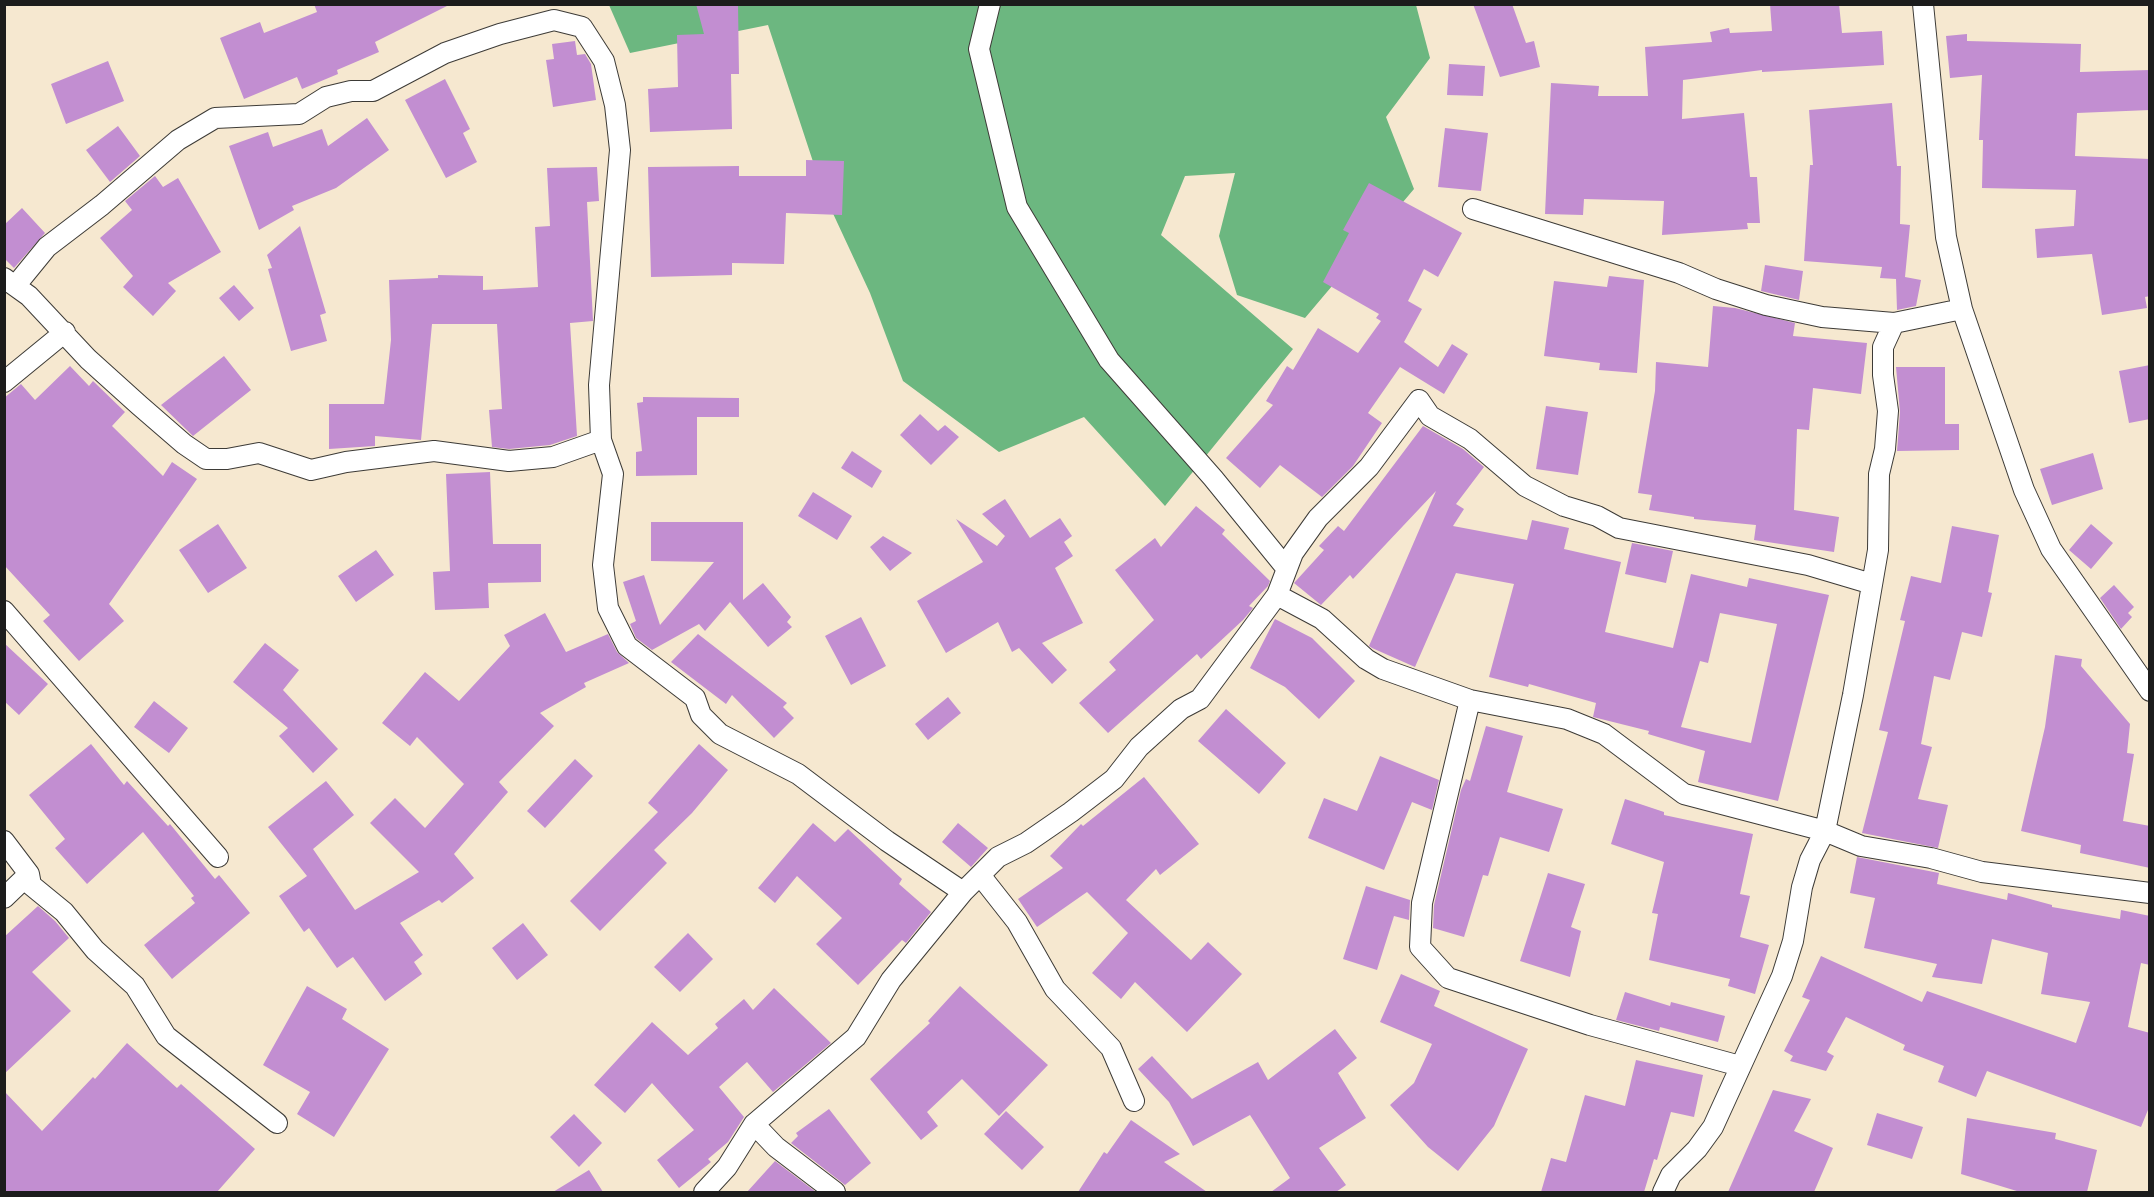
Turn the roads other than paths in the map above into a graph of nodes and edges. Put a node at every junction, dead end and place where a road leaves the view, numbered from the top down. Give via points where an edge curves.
1 (990, 4) edge
2 (1923, 4) edge
3 (1473, 209) dead end
4 (10, 282) edge
5 (1962, 309) junction
6 (1894, 323) junction
7 (65, 332) junction
8 (4, 382) edge
9 (601, 440) junction
10 (1287, 570) junction
11 (1872, 584) junction
12 (1277, 595) junction
13 (4, 611) edge
14 (2150, 691) edge
15 (1470, 700) junction
16 (1825, 831) junction
17 (4, 841) edge
18 (218, 857) dead end
19 (28, 874) junction
20 (980, 875) junction
21 (963, 892) junction
22 (2150, 892) edge
23 (4, 898) edge
24 (1740, 1066) junction
25 (1134, 1101) dead end
26 (277, 1123) dead end
27 (754, 1124) junction
28 (704, 1192) edge
29 (835, 1192) edge
30 (1663, 1192) edge

1 - 10 street via 979,49 1017,207 1109,360 1213,478
2 - 5 street via 1946,237
3 - 6 street via 1766,304 1822,317
4 - 7 street
4 - 9 street via 178,140 215,118 299,114 326,97 373,91 445,53 500,34 554,20 582,27 604,60 621,150 598,385
5 - 6 street
5 - 14 street via 2024,490 2051,549
6 - 11 street via 1883,348 1888,411 1879,474 1878,550
7 - 8 street
7 - 9 street via 88,359 139,405 206,459 259,453 311,470 434,451 509,461 553,457
9 - 21 street via 614,474 603,565 608,608 627,646 695,698 701,716 720,734 798,774 887,842
10 - 11 street via 1293,553 1318,518 1369,466 1419,400 1430,416 1470,439 1525,486 1564,506 1619,528 1797,563
10 - 12 street
11 - 16 street
12 - 15 street via 1322,619 1366,659 1383,669
12 - 20 street via 1200,699 1181,709 1139,747 1114,779 1035,837 998,857
13 - 18 street
15 - 16 street via 1567,719 1604,734 1684,794
15 - 24 street via 1422,903 1420,947 1448,978 1590,1026
16 - 22 street via 1861,846 1982,872
16 - 24 street via 1810,860 1782,976
17 - 19 street
19 - 23 street
19 - 26 street via 31,885 64,912 94,950 135,986 166,1036
20 - 21 street
20 - 25 street via 1017,922 1055,989 1111,1048
21 - 27 street via 891,980 856,1037
24 - 30 street via 1713,1127 1671,1175
27 - 28 street via 727,1167
27 - 29 street

